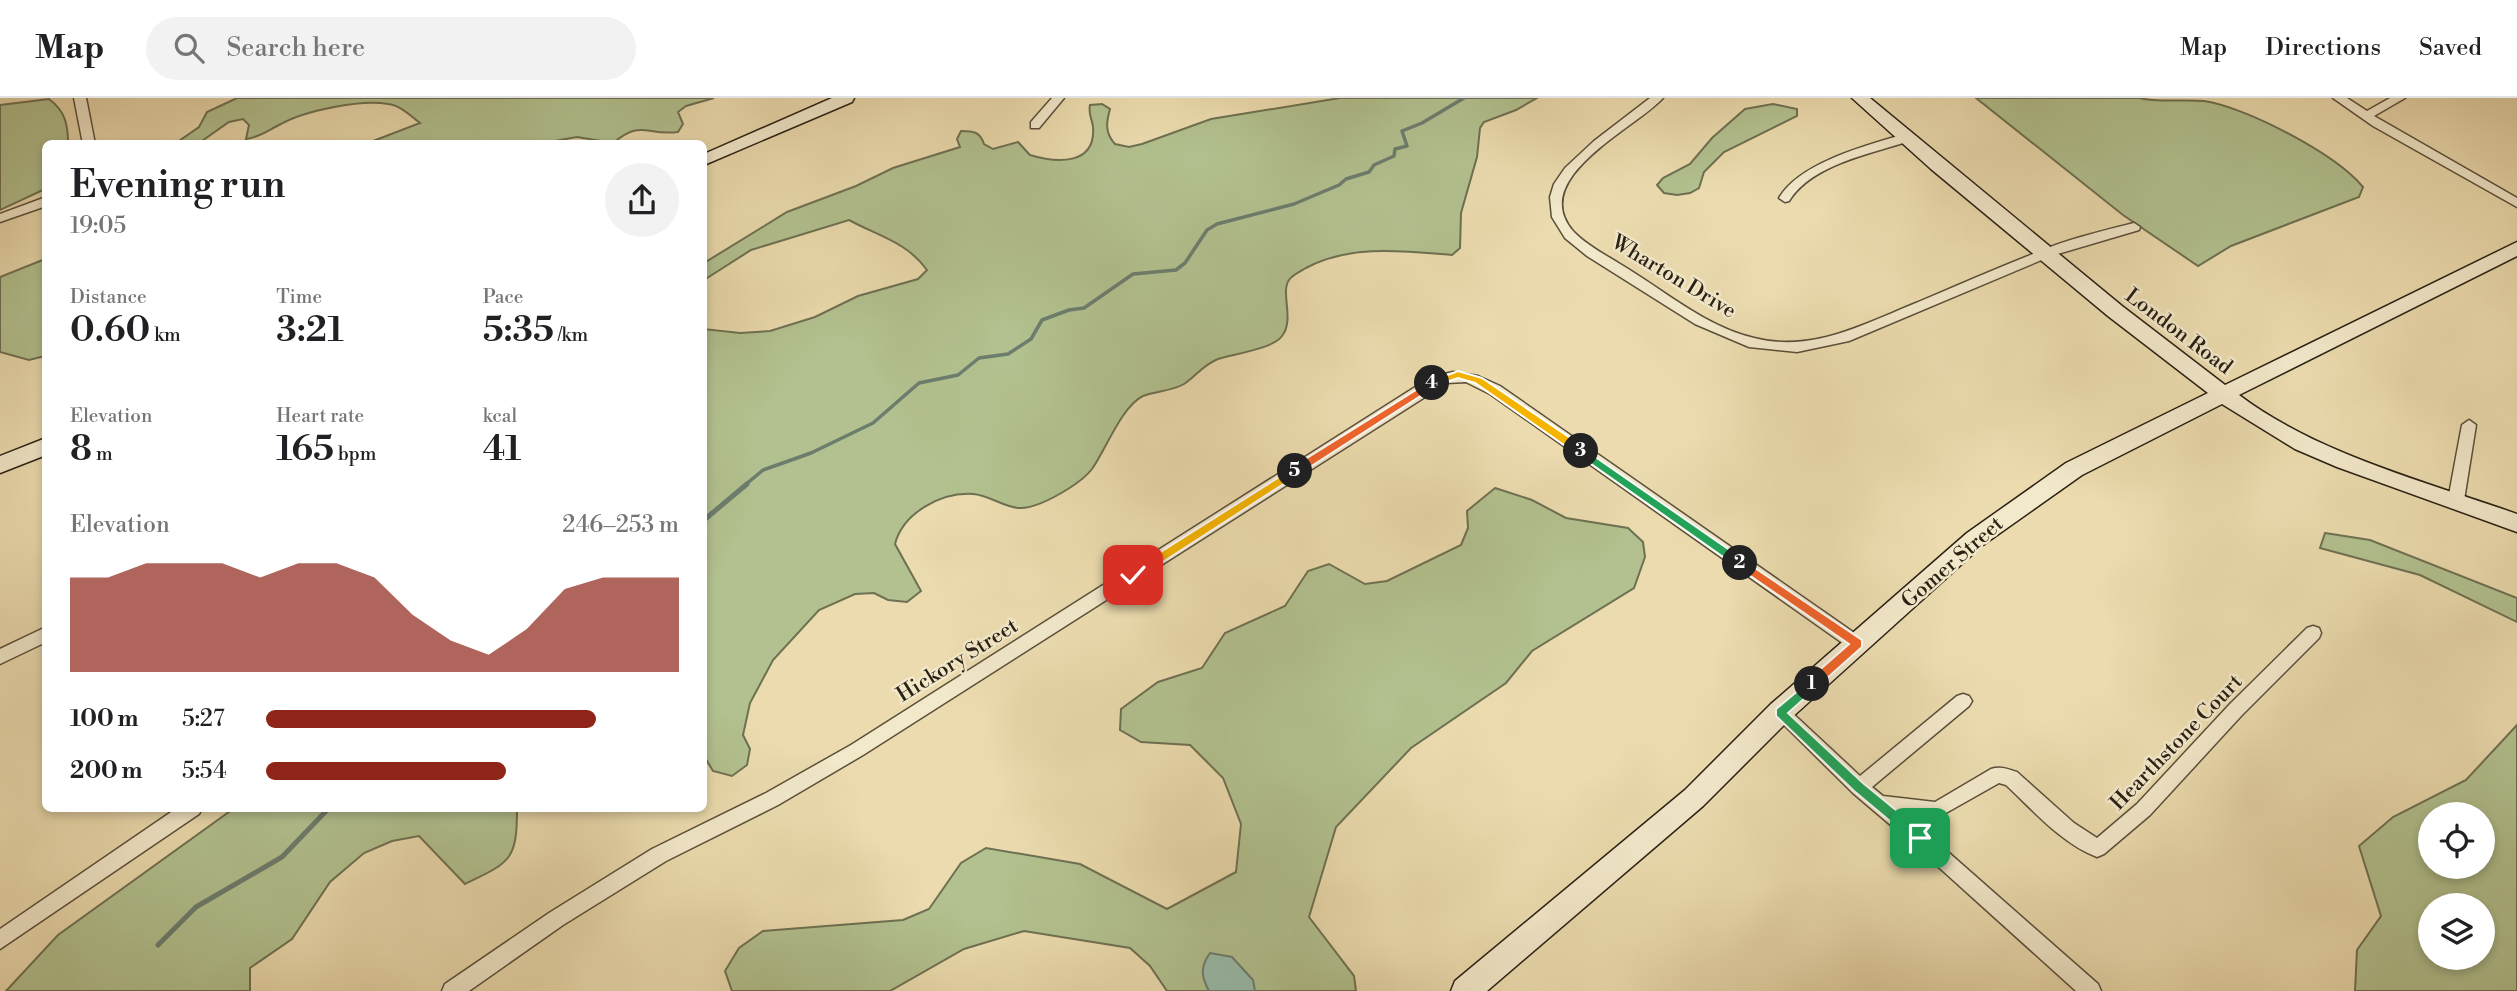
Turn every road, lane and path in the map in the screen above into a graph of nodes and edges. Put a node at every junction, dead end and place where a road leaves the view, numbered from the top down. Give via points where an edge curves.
1 (80, 98) edge
2 (846, 98) edge
3 (1058, 98) edge
4 (1657, 98) edge
5 (1860, 98) edge
6 (2339, 98) edge
7 (2399, 98) edge
8 (2366, 116) junction
9 (1035, 125) dead end
10 (1905, 138) junction
11 (88, 140) edge
12 (707, 159) edge
13 (1786, 198) dead end
14 (42, 202) edge
15 (2517, 203) edge
16 (0, 218) edge
17 (2134, 227) dead end
18 (2517, 248) edge
19 (2046, 253) junction
20 (2225, 395) junction
21 (2469, 425) dead end
22 (42, 448) edge
23 (0, 465) edge
24 (2456, 500) junction
25 (2517, 523) edge
26 (2313, 633) dead end
27 (42, 636) edge
28 (1857, 644) junction
29 (0, 657) edge
30 (1963, 701) dead end
31 (1780, 712) junction
32 (1859, 787) junction
33 (1880, 804) junction
34 (187, 812) edge
35 (0, 940) edge
36 (452, 991) edge
37 (1465, 991) edge
38 (2091, 991) edge

1 - 11 street
2 - 12 street
3 - 9 street
4 - 19 street, Wharton Drive via 1564,176 1556,198 1558,216 1579,243 1718,331 1777,347 1818,346
5 - 10 street, London Road
6 - 8 street
7 - 8 street
8 - 15 street
10 - 13 street via 1809,174 1792,184
10 - 19 street, London Road
14 - 16 street
17 - 19 street, Wharton Drive
18 - 20 street, Gomer Street
19 - 20 street, London Road
20 - 24 street, London Road via 2303,443
20 - 28 street, Gomer Street via 2074,469 2015,508
21 - 24 street
22 - 23 street
24 - 25 street, London Road
26 - 33 street, Hearthstone Court via 2156,799 2097,848 2067,829 2011,778 1997,775 1937,810
27 - 29 street
28 - 31 street, Gomer Street
28 - 36 street, Hickory Street via 1483,383 1458,374 1437,381 964,684 772,799 659,855
30 - 32 street
31 - 32 street
31 - 37 street, Gomer Street via 1693,798
32 - 33 street
33 - 38 street
34 - 35 street

